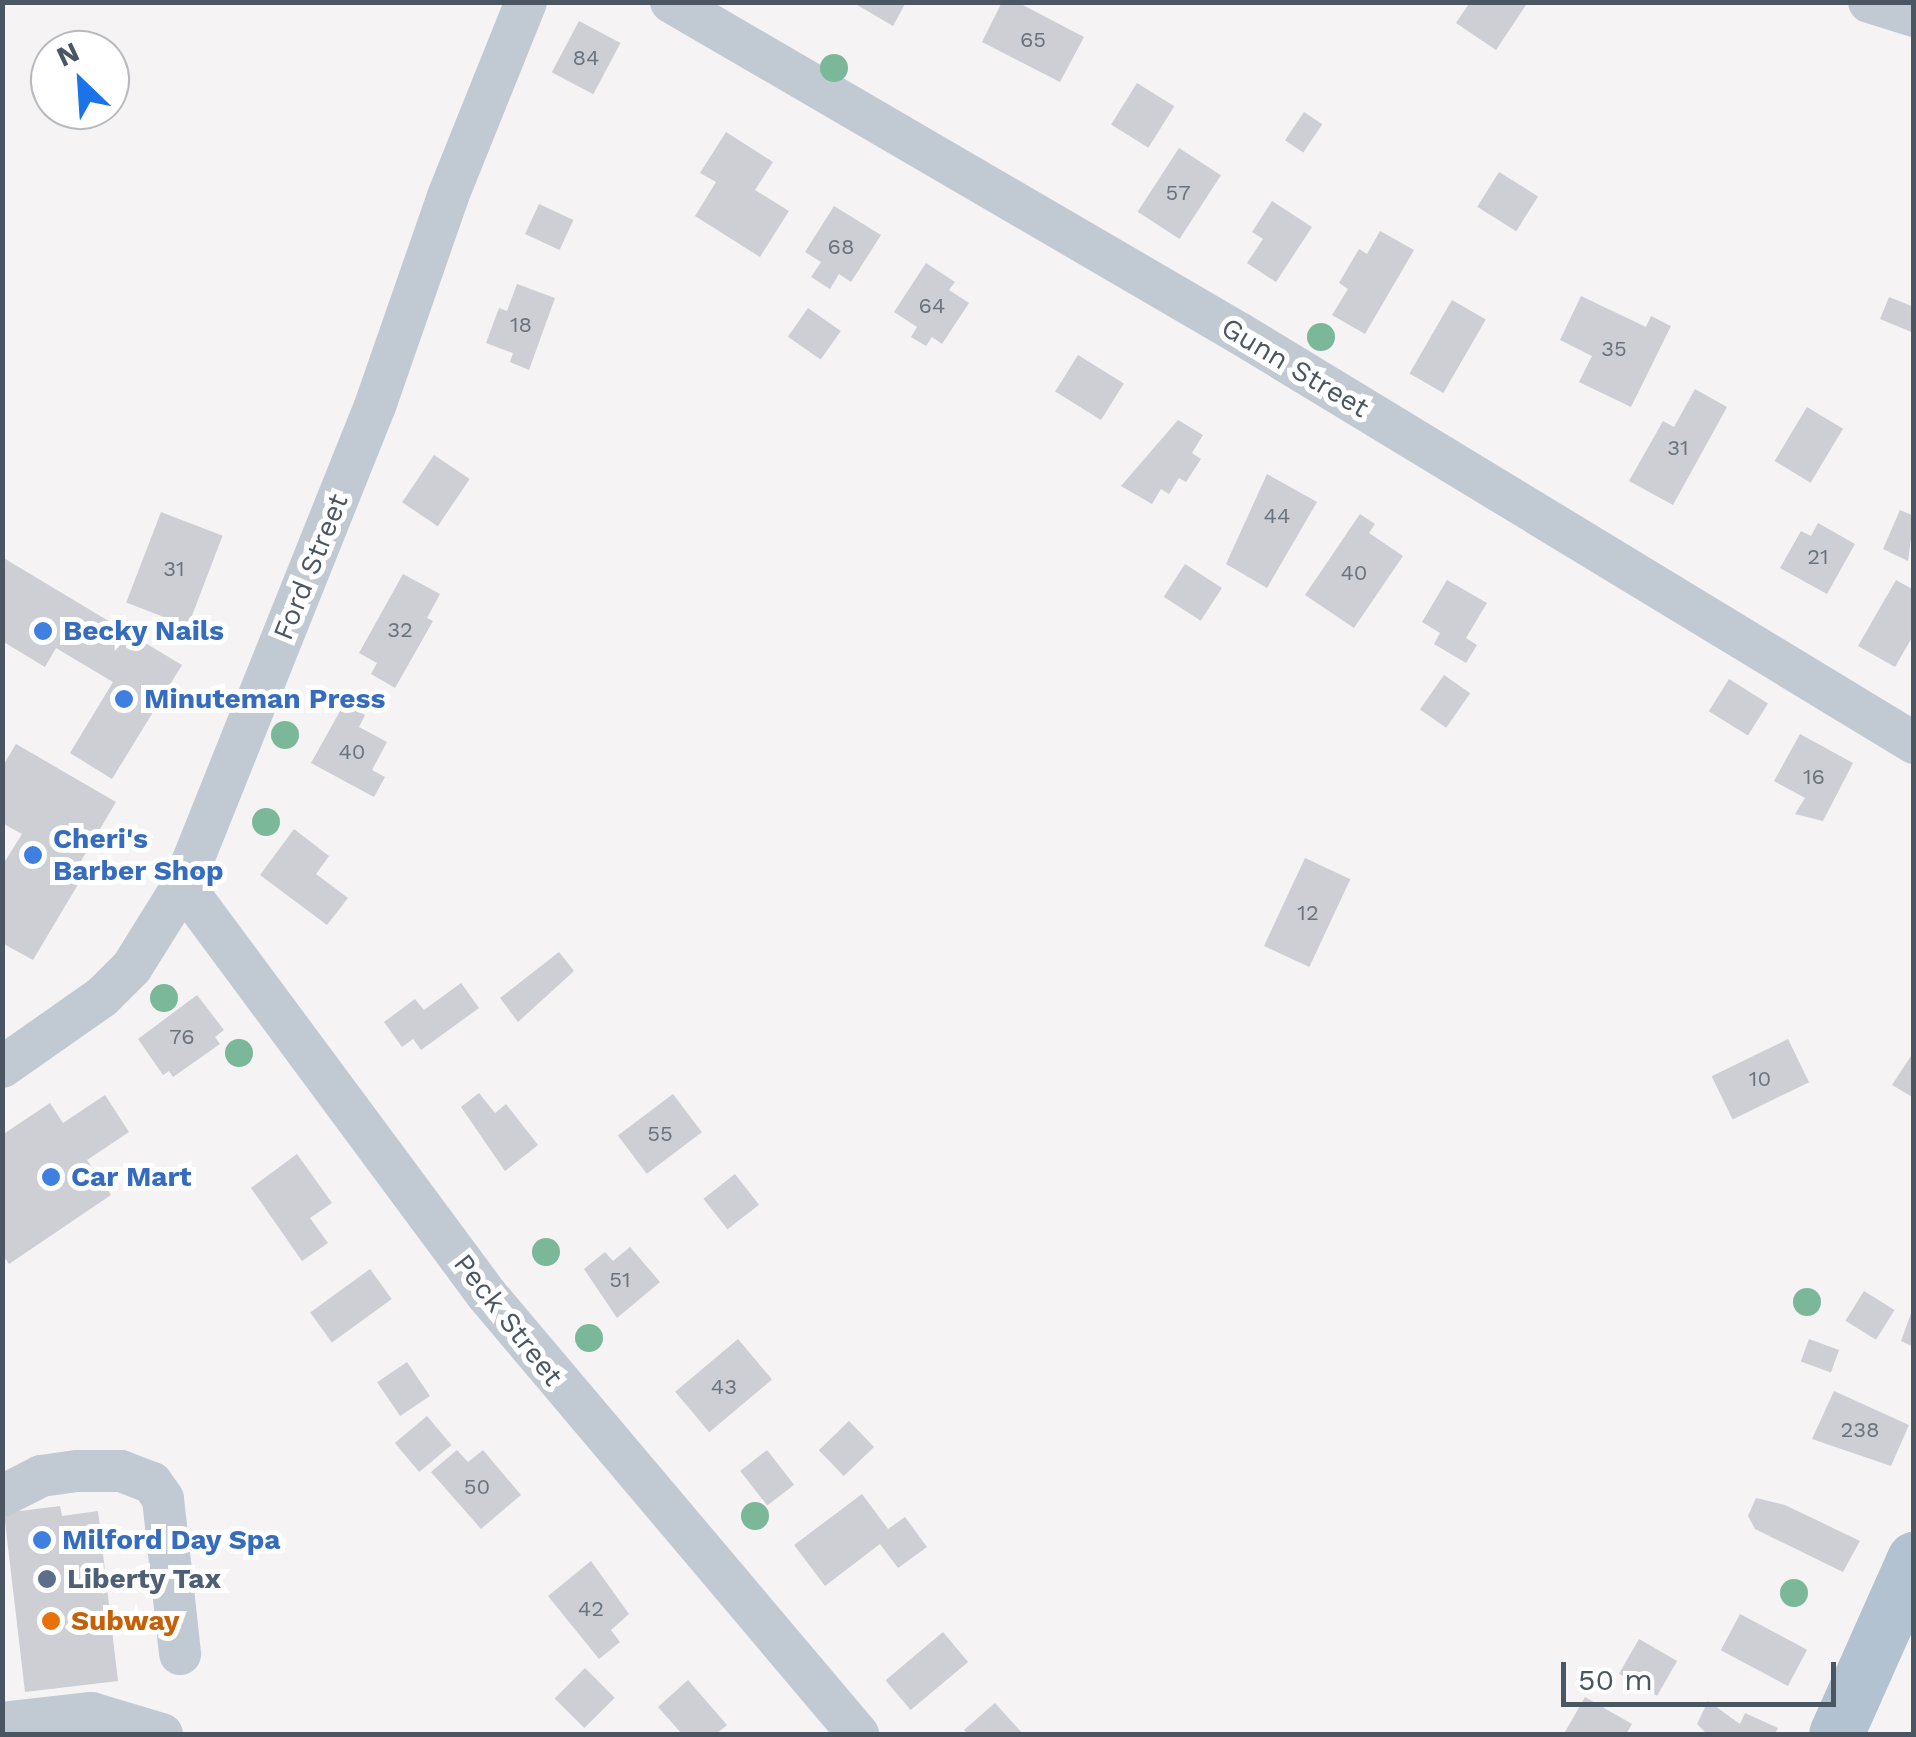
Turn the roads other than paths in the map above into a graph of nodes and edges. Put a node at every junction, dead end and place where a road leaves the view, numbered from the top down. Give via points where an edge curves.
1 (526, 2) edge
2 (671, 2) edge
3 (1869, 2) edge
4 (1914, 16) edge
5 (1914, 743) edge
6 (183, 885) junction
7 (2, 1067) edge
8 (2, 1496) edge
9 (1914, 1559) edge
10 (180, 1654) dead end
11 (2, 1723) edge
12 (162, 1734) edge
13 (858, 1734) edge
14 (1836, 1734) edge

1 - 6 street, Ford Street via 448,196 375,406
2 - 5 street, Gunn Street via 1239,334
3 - 4 street
6 - 7 street, Ford Street via 122,977 73,1022
6 - 13 street, Peck Street via 487,1294
8 - 10 street via 41,1476 77,1471 121,1471 152,1483 163,1499
9 - 14 main road
11 - 12 street via 91,1712

